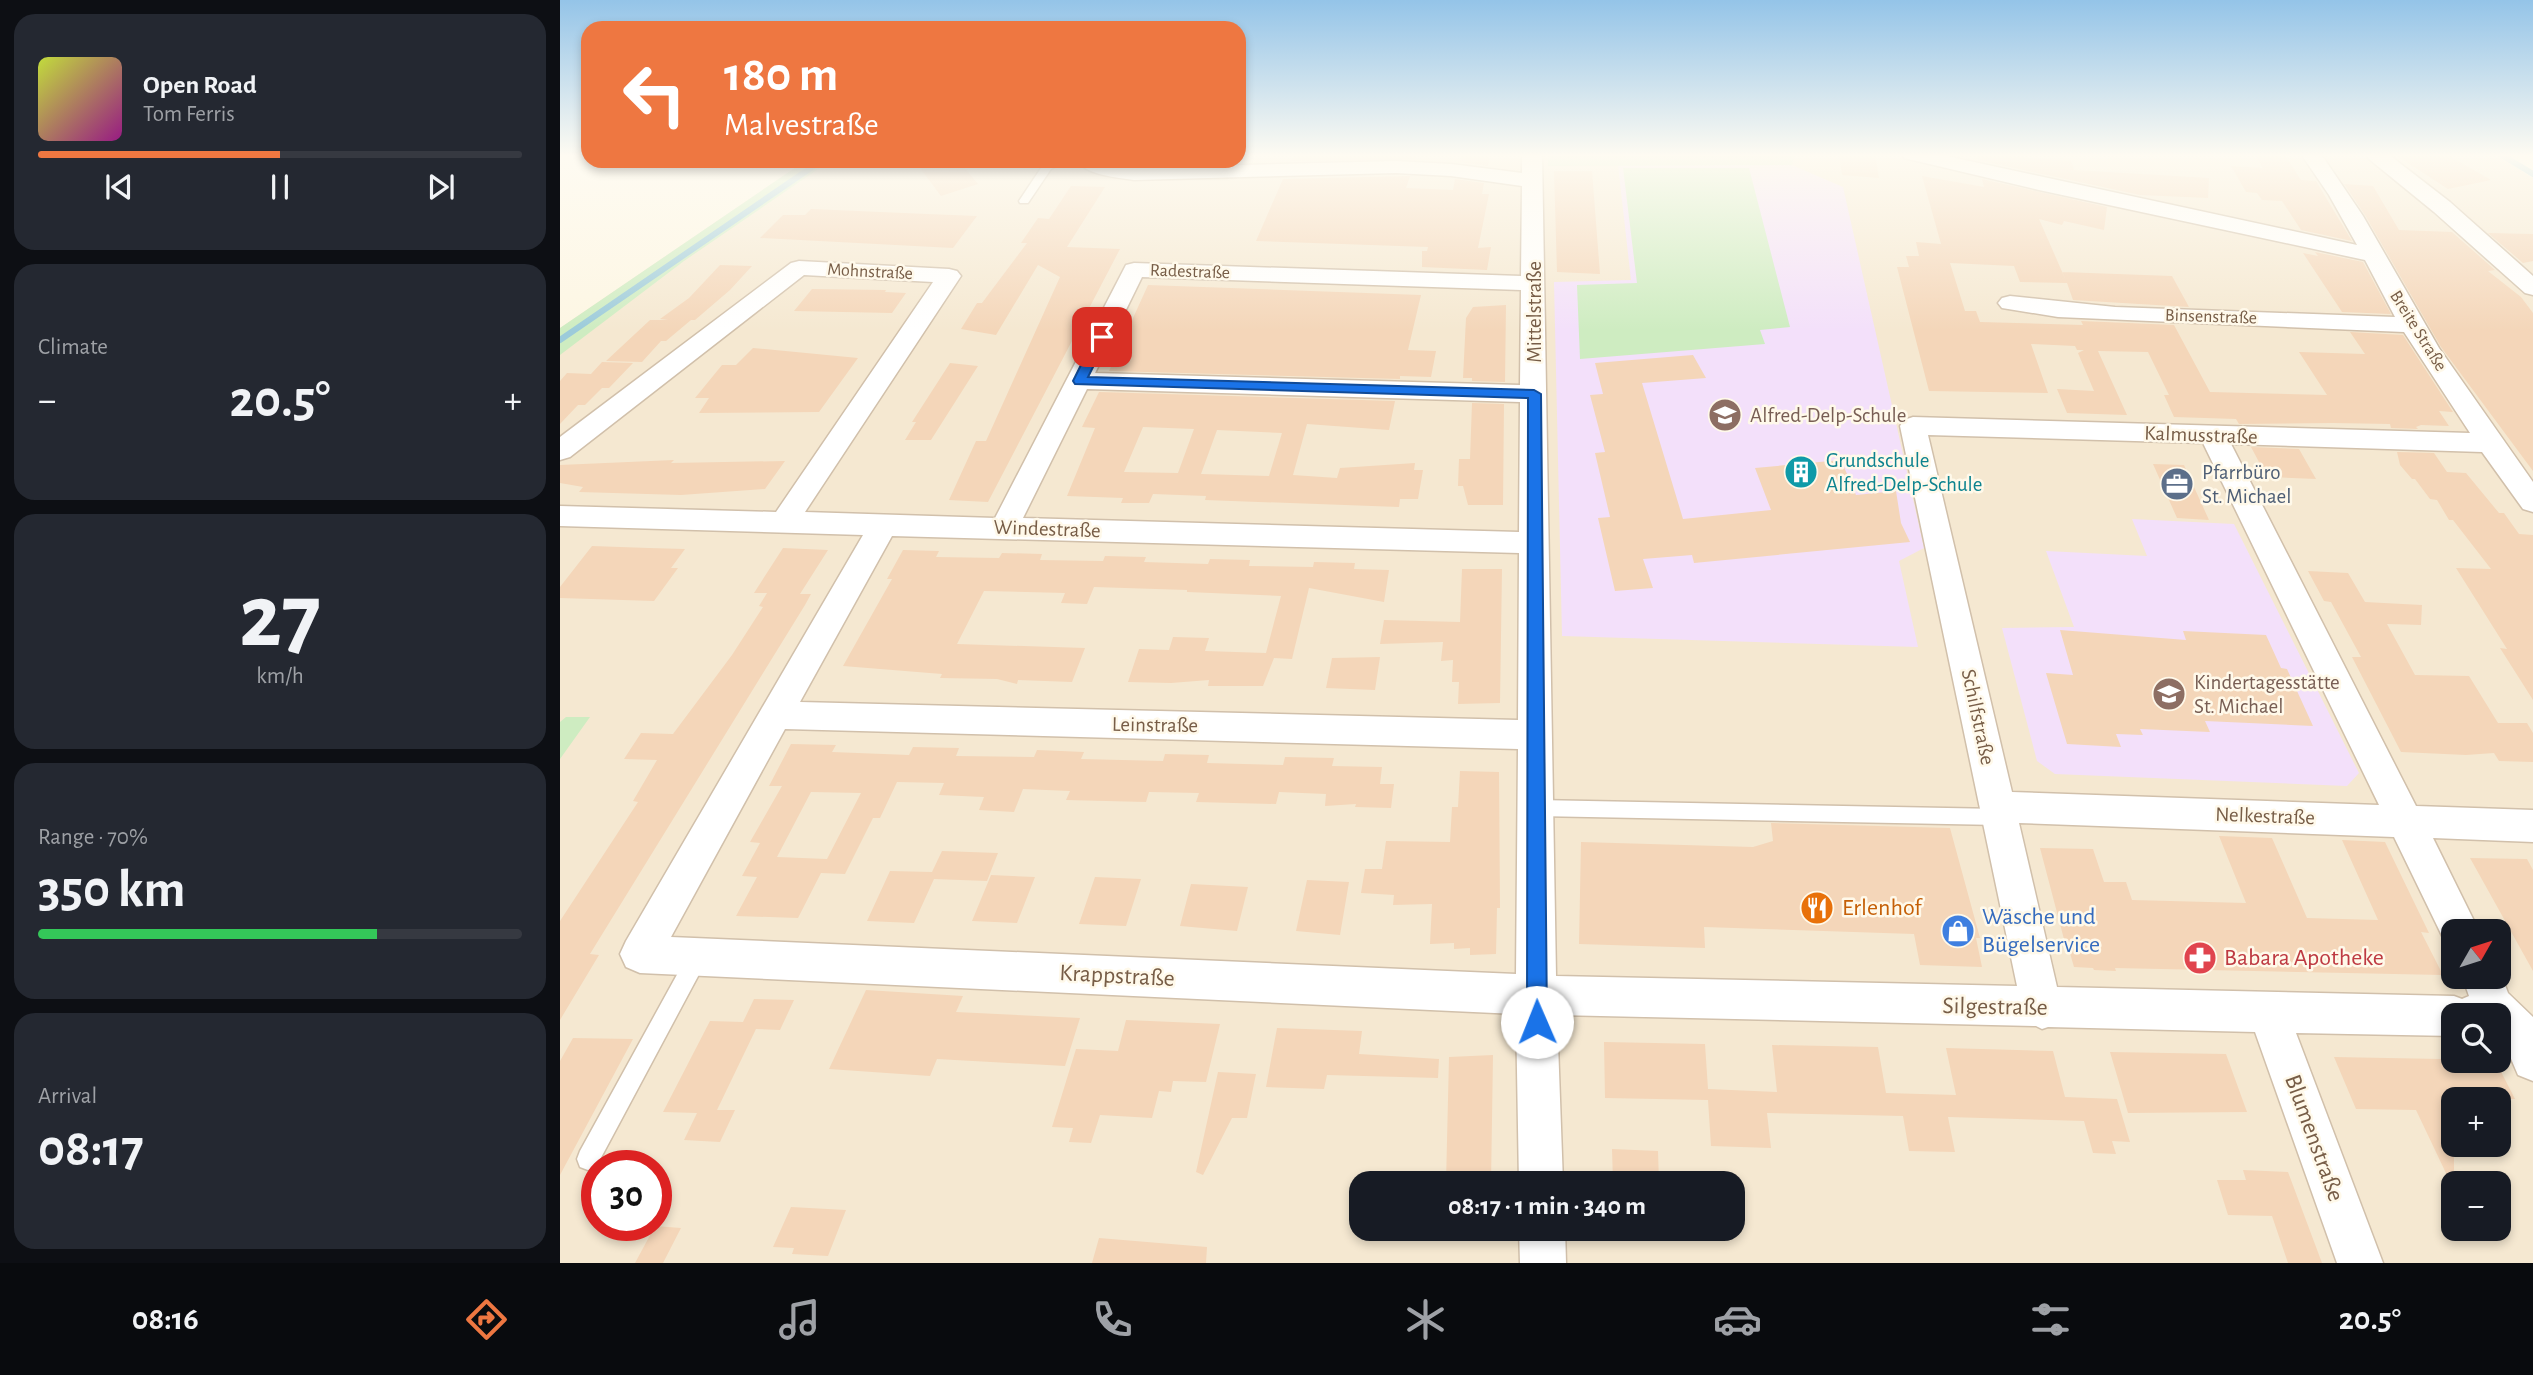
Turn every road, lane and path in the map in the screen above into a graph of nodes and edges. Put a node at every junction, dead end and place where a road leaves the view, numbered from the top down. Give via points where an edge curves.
1 (1533, 213) edge
2 (2175, 213) edge
3 (2350, 213) edge
4 (2450, 213) edge
5 (2373, 255) junction
6 (2528, 277) edge
7 (1534, 283) junction
8 (2010, 303) dead end
9 (2412, 325) junction
10 (1080, 381) junction
11 (1534, 394) junction
12 (1913, 426) joint
13 (2213, 436) junction
14 (2489, 443) junction
15 (560, 451) edge
16 (2533, 502) edge
17 (560, 516) edge
18 (785, 520) junction
19 (883, 525) junction
20 (1004, 528) junction
21 (1534, 542) junction
22 (775, 715) junction
23 (1536, 735) junction
24 (1536, 808) junction
25 (1998, 812) junction
26 (2406, 821) junction
27 (2533, 826) edge
28 (2454, 919) edge
29 (698, 956) junction
30 (1536, 995) junction
31 (2480, 999) edge
32 (2042, 1009) junction
33 (2268, 1012) junction
34 (2441, 1016) edge
35 (2533, 1060) edge
36 (593, 1150) edge
37 (1541, 1171) edge
38 (1542, 1241) edge
39 (1543, 1263) edge
40 (2360, 1263) edge

1 - 7 street, Mittelstraße
2 - 5 street
3 - 5 street, Breite Straße
4 - 6 street
5 - 9 street, Breite Straße
7 - 10 street, Radestraße via 1134,270
7 - 11 street, Mittelstraße
8 - 9 street, Binsenstraße via 2092,312
9 - 14 street, Breite Straße
10 - 11 street
10 - 20 street, Radestraße
11 - 21 street, Mittelstraße
12 - 13 street, Kalmusstraße
12 - 25 street, Schilfstraße
13 - 14 street, Kalmusstraße
13 - 26 street
14 - 16 street, Breite Straße
15 - 18 street, Mohnstraße via 799,268 948,276
17 - 18 street, Windestraße
18 - 19 street, Windestraße
19 - 20 street, Windestraße
19 - 22 street, Krappstraße
20 - 21 street, Windestraße
21 - 23 street, Mittelstraße
22 - 23 street, Leinstraße
22 - 29 street, Krappstraße via 640,954
23 - 24 street, Mittelstraße
24 - 25 lane
24 - 30 street, Mittelstraße
25 - 26 street, Nelkestraße
25 - 32 street, Schilfstraße
26 - 27 street, Nelkestraße
26 - 28 street
29 - 30 street, Krappstraße
29 - 36 lane
30 - 32 street, Silgestraße
30 - 37 street, Mittelstraße
31 - 35 street via 2520,1033
32 - 33 street, Silgestraße
33 - 34 street, Silgestraße
33 - 40 street, Blumenstraße
38 - 39 street

